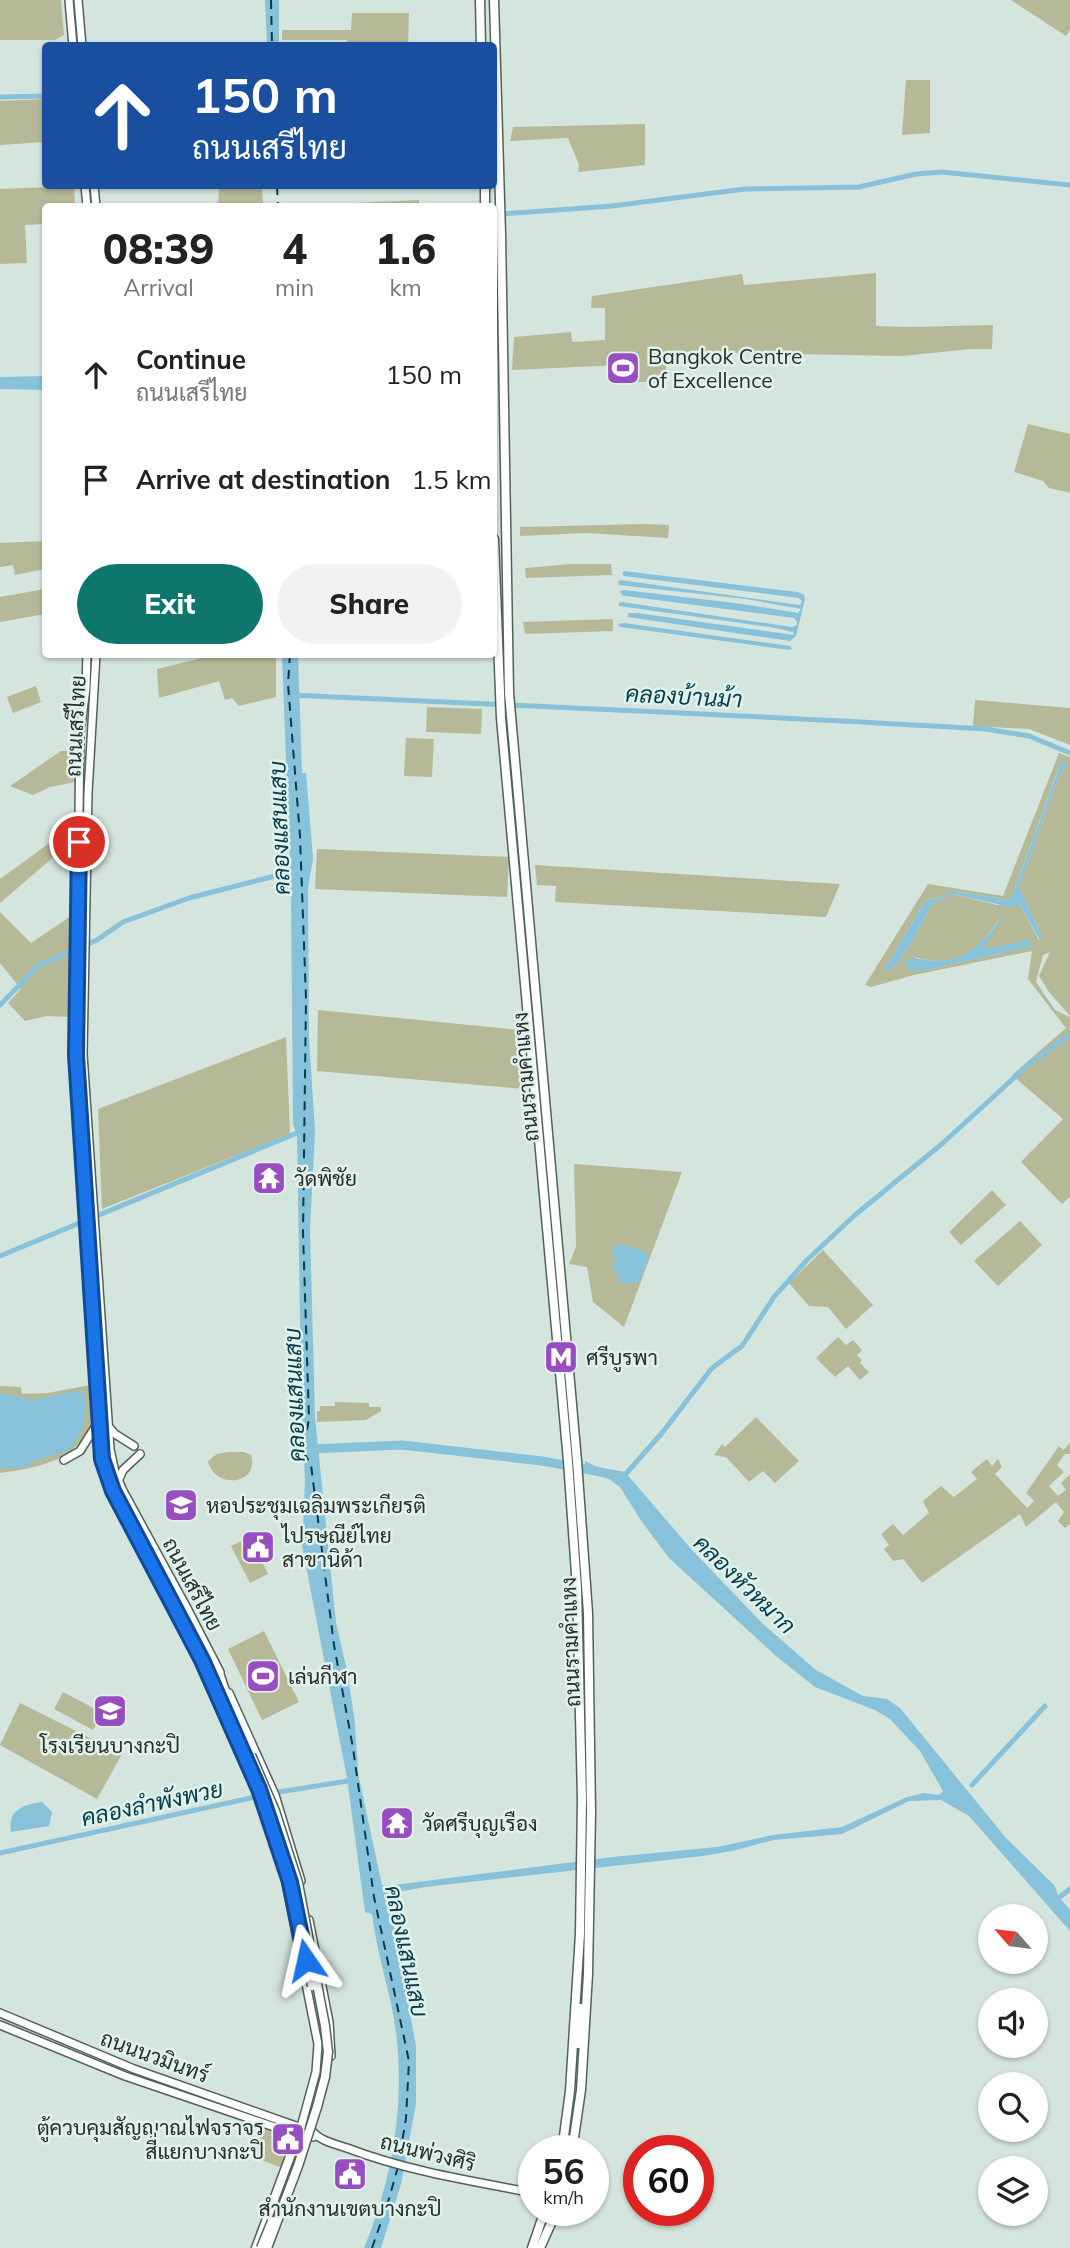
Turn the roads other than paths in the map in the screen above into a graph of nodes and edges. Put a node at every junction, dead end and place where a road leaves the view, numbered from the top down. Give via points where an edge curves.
1 (69, 0) edge
2 (78, 0) edge
3 (494, 3) edge
4 (480, 4) edge
5 (73, 42) edge
6 (82, 42) edge
7 (481, 42) edge
8 (495, 42) edge
9 (497, 136) edge
10 (85, 189) edge
11 (94, 189) edge
12 (95, 196) junction
13 (86, 197) junction
14 (87, 203) edge
15 (96, 203) edge
16 (497, 490) edge
17 (505, 490) junction
18 (497, 630) edge
19 (87, 658) edge
20 (96, 658) edge
21 (80, 788) junction
22 (89, 789) junction
23 (522, 828) junction
24 (512, 829) junction
25 (80, 1021) junction
26 (99, 1420) junction
27 (108, 1426) junction
28 (134, 1446) dead end
29 (140, 1454) dead end
30 (64, 1460) dead end
31 (573, 1461) junction
32 (118, 1480) junction
33 (218, 1670) junction
34 (586, 1858) junction
35 (282, 1859) junction
36 (586, 1873) junction
37 (579, 1964) junction
38 (0, 2013) edge
39 (0, 2025) edge
40 (245, 2112) junction
41 (300, 2131) junction
42 (314, 2135) junction
43 (566, 2135) edge
44 (568, 2135) edge
45 (574, 2135) edge
46 (518, 2190) edge
47 (543, 2226) edge
48 (549, 2226) edge
49 (552, 2226) edge
50 (259, 2248) edge
51 (269, 2248) edge
52 (537, 2248) edge
53 (546, 2248) edge

1 - 5 main road
2 - 6 main road
3 - 4 main road
3 - 8 main road, ถนนรามคำแหง
4 - 7 main road
9 - 17 main road, ถนนรามคำแหง
10 - 13 main road
11 - 12 main road
12 - 13 main road
12 - 15 main road
13 - 14 main road
16 - 17 main road
17 - 23 main road, ถนนรามคำแหง via 510,713
18 - 24 main road, ถนนรามคำแหง
19 - 21 main road, ถนนเสรีไทย
20 - 22 main road, ถนนเสรีไทย
21 - 22 main road
21 - 25 main road, ถนนเสรีไทย
22 - 25 main road, ถนนเสรีไทย
23 - 24 main road
23 - 31 main road, ถนนรามคำแหง
24 - 31 main road, ถนนรามคำแหง
25 - 26 main road, ถนนเสรีไทย via 77,1086
25 - 27 main road, ถนนเสรีไทย
26 - 30 main road via 80,1451
26 - 35 main road, ถนนเสรีไทย via 108,1480 198,1650 259,1789
27 - 28 main road
27 - 32 main road, ถนนเสรีไทย
29 - 32 main road
31 - 34 main road, ถนนรามคำแหง via 570,1480
31 - 34 main road, ถนนรามคำแหง via 578,1475 588,1632
32 - 33 main road, ถนนเสรีไทย
33 - 42 main road, ถนนเสรีไทย via 275,1795 300,1878 330,2031 329,2071
33 - 51 main road, bridge via 298,1883 328,2052 317,2107
34 - 36 main road, ถนนรามคำแหง
35 - 41 main road, ถนนเสรีไทย via 318,2044 316,2072
35 - 50 main road, bridge via 320,2027 322,2065 300,2144
36 - 37 main road, ถนนรามคำแหง
36 - 45 main road, ถนนรามคำแหง via 588,1974
37 - 43 main road, ถนนรามคำแหง
37 - 44 main road, ถนนรามคำแหง via 578,2060
38 - 40 main road, ถนนนวมินทร์
39 - 40 main road, ถนนนวมินทร์ via 125,2076
40 - 41 main road, ถนนนวมินทร์
41 - 42 main road, ถนนพ่วงศิริ
41 - 50 main road
42 - 46 main road, ถนนพ่วงศิริ via 390,2163
42 - 51 main road
47 - 52 main road
48 - 52 main road
49 - 53 main road

